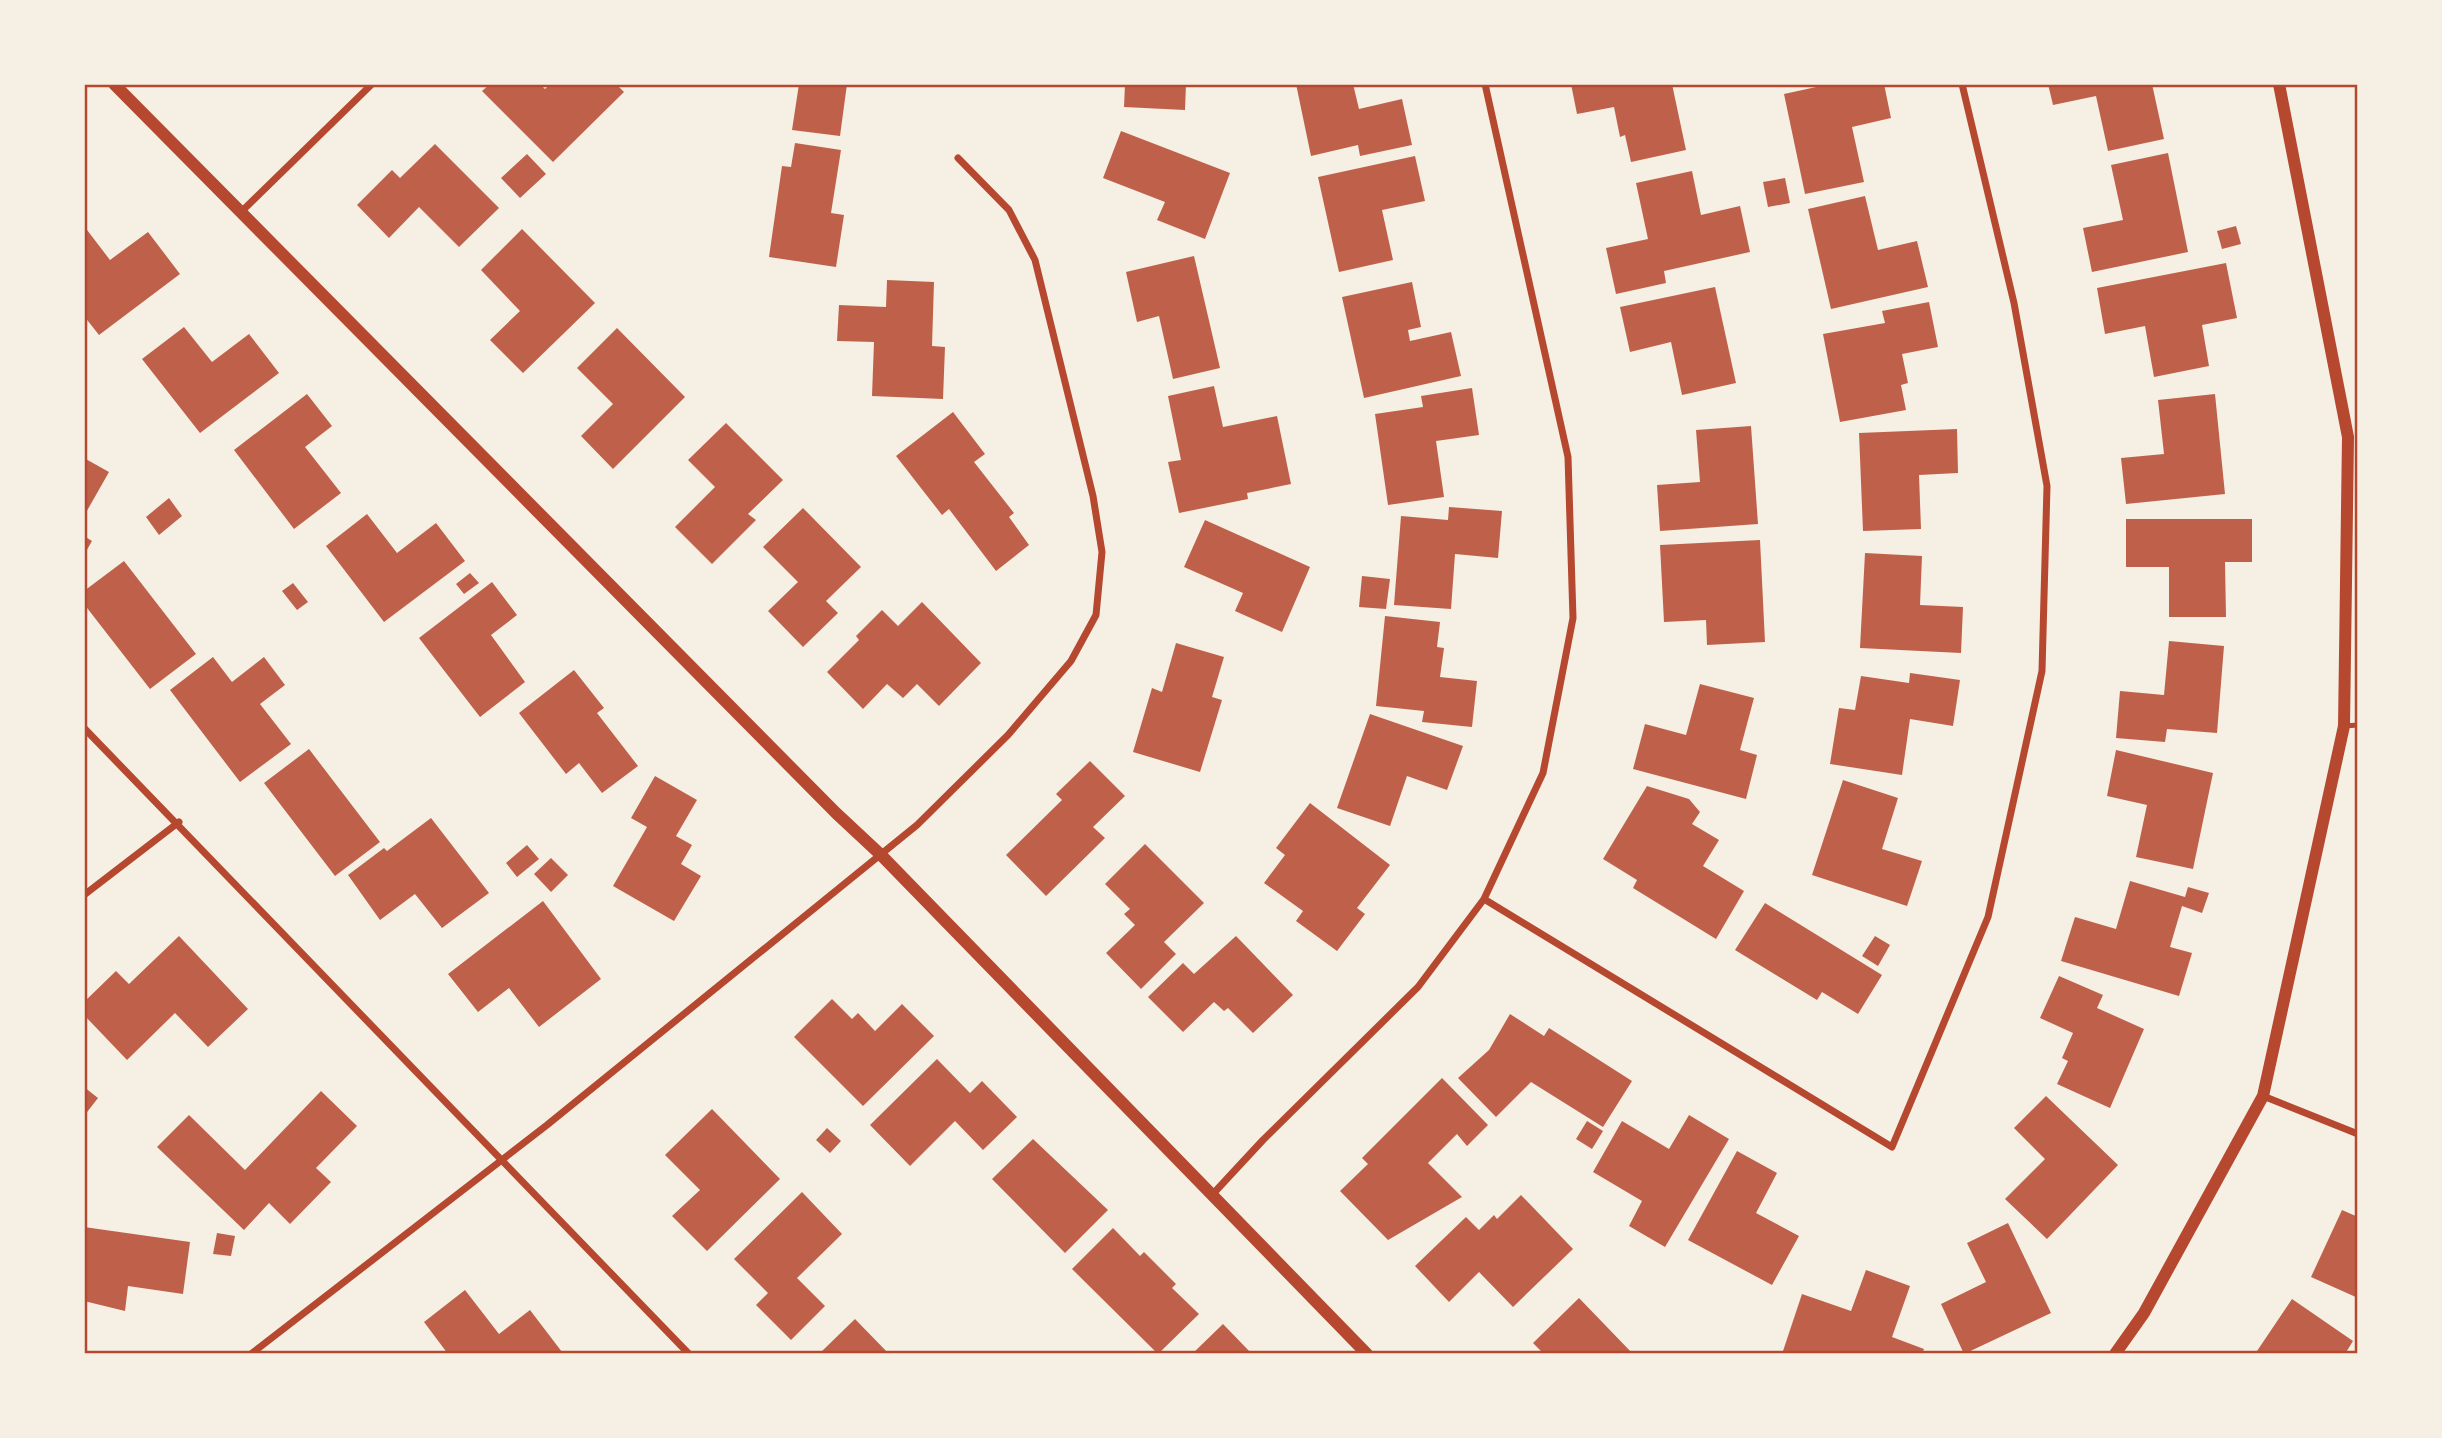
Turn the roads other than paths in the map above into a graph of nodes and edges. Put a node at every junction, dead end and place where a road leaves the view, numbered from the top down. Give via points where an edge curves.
1 (114, 84) edge
2 (372, 84) edge
3 (1485, 84) edge
4 (1962, 84) edge
5 (2279, 84) edge
6 (958, 158) dead end
7 (241, 212) junction
8 (2358, 725) edge
9 (2344, 726) junction
10 (84, 728) edge
11 (179, 822) junction
12 (881, 855) junction
13 (84, 895) edge
14 (1484, 899) junction
15 (2263, 1097) junction
16 (2358, 1134) edge
17 (502, 1161) junction
18 (1211, 1197) junction
19 (251, 1354) edge
20 (689, 1354) edge
21 (1367, 1354) edge
22 (2115, 1354) edge

1 - 7 street
2 - 7 street
3 - 14 street via 1568,457 1573,618 1543,773
4 - 14 street via 2014,303 2047,486 2042,671 1988,917 1892,1147
5 - 9 street via 2348,437
6 - 12 street via 1009,210 1035,260 1093,496 1102,552 1096,615 1071,661 1008,735 934,811
7 - 12 street
8 - 9 lane
9 - 15 street
10 - 11 street
11 - 13 street
11 - 17 street
12 - 17 street
12 - 18 street
14 - 18 street via 1418,987
15 - 16 street
15 - 22 street via 2144,1313
17 - 19 street
17 - 20 street
18 - 21 street

